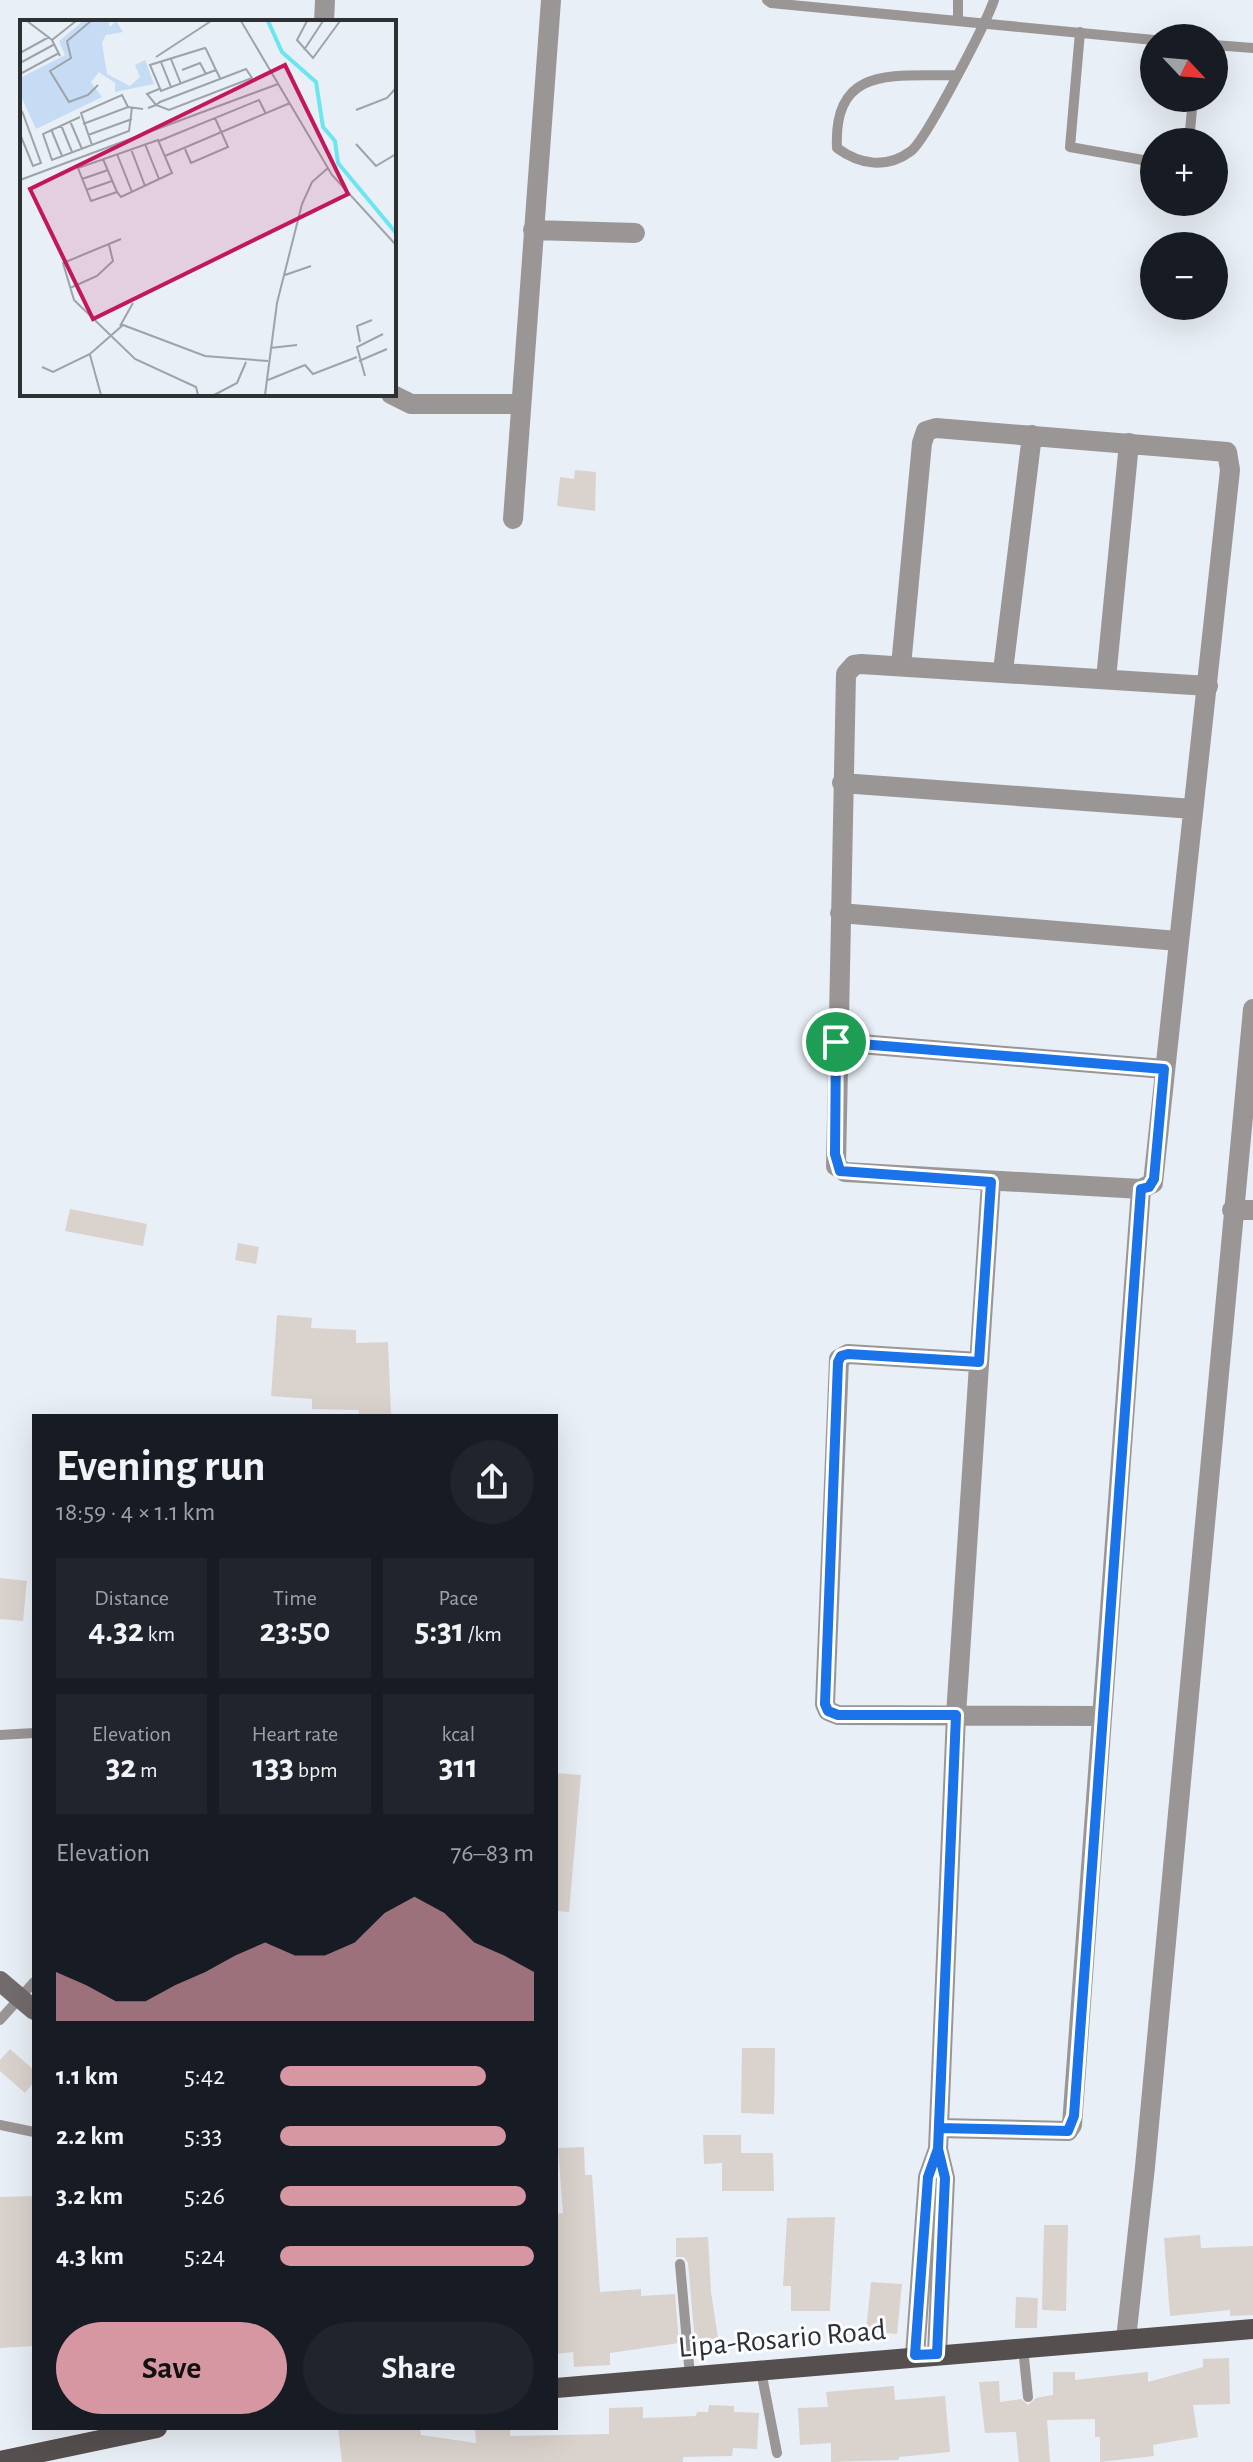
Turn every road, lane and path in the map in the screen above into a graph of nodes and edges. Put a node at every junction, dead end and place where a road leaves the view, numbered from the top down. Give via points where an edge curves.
1 (325, 0) edge
2 (551, 0) edge
3 (767, 0) edge
4 (958, 0) edge
5 (994, 0) edge
6 (958, 19) junction
7 (324, 20) edge
8 (987, 22) junction
9 (1080, 32) junction
10 (1140, 38) edge
11 (1228, 46) edge
12 (1253, 48) edge
13 (957, 75) junction
14 (1140, 160) edge
15 (533, 230) junction
16 (635, 233) dead end
17 (395, 396) edge
18 (519, 404) junction
19 (1032, 435) junction
20 (1129, 443) junction
21 (513, 519) dead end
22 (901, 666) junction
23 (1003, 671) junction
24 (1106, 679) junction
25 (1208, 686) junction
26 (842, 783) junction
27 (1193, 809) junction
28 (840, 913) junction
29 (1178, 941) junction
30 (1253, 1009) edge
31 (836, 1042) junction
32 (1164, 1069) junction
33 (1244, 1175) edge
34 (991, 1182) junction
35 (1141, 1189) junction
36 (1243, 1210) edge
37 (979, 1362) junction
38 (956, 1715) junction
39 (1102, 1716) junction
40 (32, 1733) edge
41 (0, 1735) edge
42 (0, 1981) edge
43 (27, 2004) edge
44 (0, 2020) edge
45 (0, 2125) edge
46 (939, 2128) junction
47 (32, 2132) edge
48 (938, 2149) junction
49 (680, 2264) dead end
50 (1253, 2329) edge
51 (1126, 2339) junction
52 (1023, 2348) junction
53 (937, 2354) junction
54 (915, 2355) junction
55 (761, 2371) junction
56 (690, 2376) junction
57 (558, 2388) edge
58 (1028, 2397) dead end
59 (137, 2430) edge
60 (96, 2434) edge
61 (777, 2453) dead end
62 (0, 2461) edge

1 - 7 street
2 - 15 street
3 - 6 lane
4 - 6 lane
5 - 8 lane
6 - 8 lane
8 - 9 lane
8 - 13 lane
9 - 10 lane
9 - 14 lane via 1070,147
11 - 12 lane
13 - 13 lane via 915,149 869,163 837,148 836,127 858,85 873,77
15 - 16 street
15 - 18 street
17 - 18 street via 411,404
18 - 21 street
19 - 20 street
19 - 22 street via 936,428 923,436
19 - 23 street
20 - 24 street
20 - 25 street via 1216,448 1230,456
22 - 23 street
22 - 26 street via 854,665 846,674
23 - 24 street
24 - 25 street
25 - 27 street
26 - 27 street
26 - 28 street
27 - 29 street
28 - 29 street
28 - 31 street
29 - 32 street
30 - 33 street
31 - 32 street
31 - 34 street via 835,1154 840,1171
32 - 35 street via 1154,1179
33 - 36 street
34 - 35 street
34 - 37 street
35 - 39 street
36 - 51 street
37 - 38 street
37 - 38 street via 848,1354 838,1362 825,1704 838,1715
38 - 39 street
38 - 46 street
39 - 46 street via 1071,2129
40 - 41 lane
42 - 43 street
43 - 44 lane
45 - 47 lane
46 - 48 street
48 - 53 street via 945,2178
48 - 54 street via 928,2177
49 - 56 lane
50 - 51 main road, Lipa-Rosario Road
51 - 52 main road, Lipa-Rosario Road
52 - 53 main road, Lipa-Rosario Road
52 - 58 lane
53 - 54 main road, Lipa-Rosario Road
54 - 55 main road, Lipa-Rosario Road
55 - 56 main road, Lipa-Rosario Road
55 - 61 lane
56 - 57 main road, Lipa-Rosario Road
59 - 60 main road
60 - 62 main road

